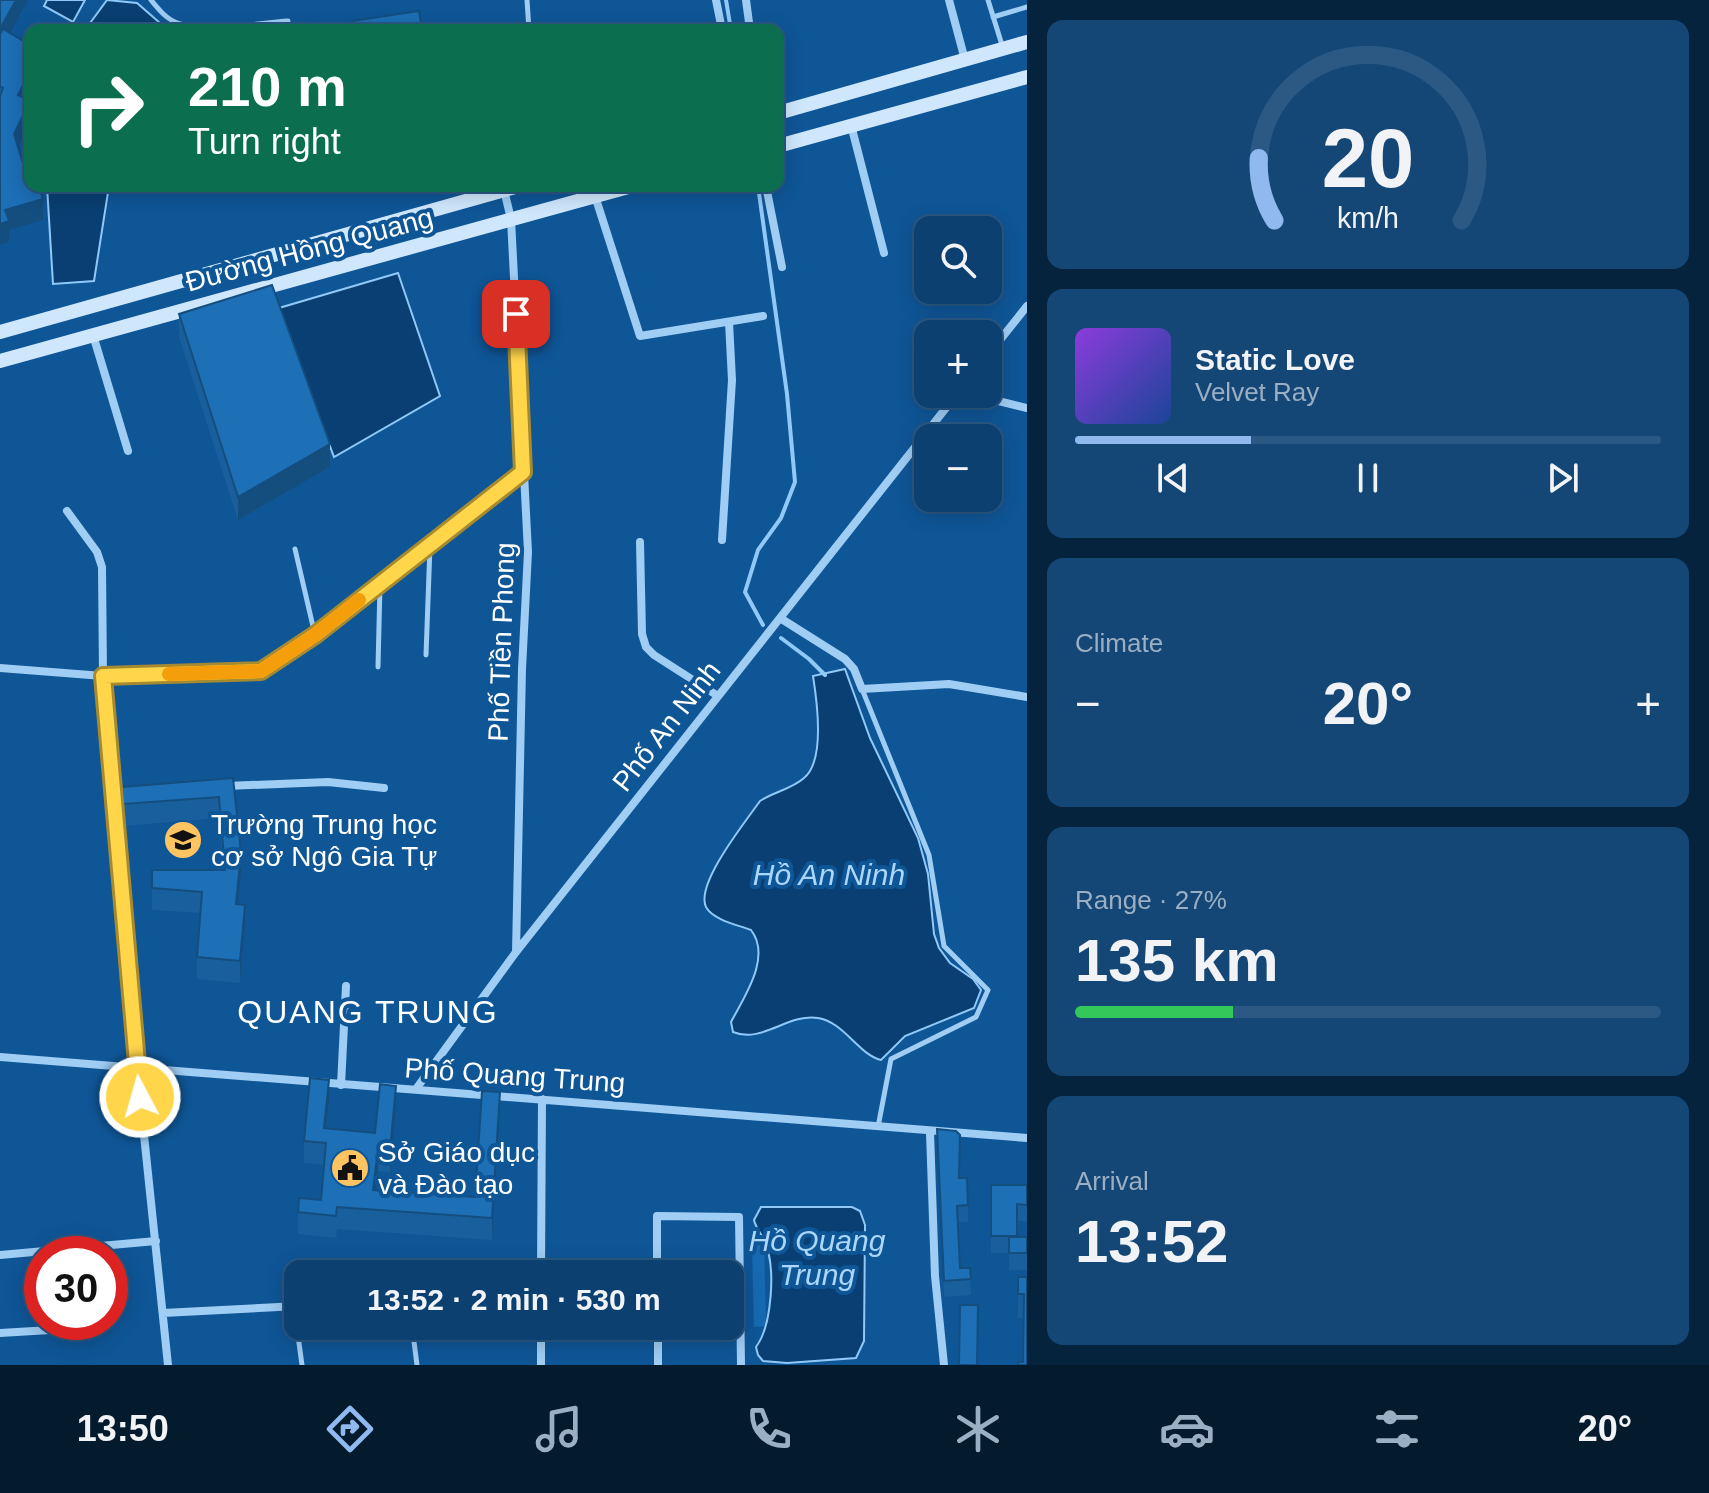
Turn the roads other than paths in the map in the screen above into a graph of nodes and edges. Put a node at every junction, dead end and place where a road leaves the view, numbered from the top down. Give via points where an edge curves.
1 (151, 0) edge
2 (527, 0) edge
3 (716, 0) edge
4 (746, 0) edge
5 (949, 0) edge
6 (988, 0) edge
7 (1027, 7) edge
8 (993, 17) junction
9 (288, 21) dead end
10 (177, 24) edge
11 (244, 24) edge
12 (529, 24) edge
13 (721, 24) edge
14 (749, 24) edge
15 (1027, 42) edge
16 (1003, 49) junction
17 (965, 60) junction
18 (1027, 77) edge
19 (784, 111) edge
20 (851, 125) junction
21 (784, 144) edge
22 (497, 192) edge
23 (511, 192) edge
24 (610, 192) edge
25 (767, 192) edge
26 (595, 196) junction
27 (511, 219) junction
28 (329, 240) junction
29 (884, 253) dead end
30 (782, 267) dead end
31 (336, 268) junction
32 (1027, 306) edge
33 (763, 316) dead end
34 (729, 322) junction
35 (17, 328) junction
36 (0, 332) edge
37 (93, 335) junction
38 (1002, 337) edge
39 (23, 355) junction
40 (0, 361) edge
41 (1002, 402) edge
42 (946, 408) edge
43 (1027, 408) edge
44 (128, 451) dead end
45 (523, 472) junction
46 (67, 511) dead end
47 (722, 540) dead end
48 (640, 542) dead end
49 (430, 545) junction
50 (295, 549) dead end
51 (380, 584) junction
52 (780, 618) junction
53 (315, 635) junction
54 (426, 655) dead end
55 (378, 667) dead end
56 (0, 668) edge
57 (103, 676) junction
58 (862, 689) junction
59 (718, 696) junction
60 (1027, 697) edge
61 (220, 786) edge
62 (384, 788) dead end
63 (113, 791) junction
64 (128, 791) edge
65 (516, 952) junction
66 (346, 986) dead end
67 (0, 1057) edge
68 (137, 1068) junction
69 (341, 1085) junction
70 (416, 1089) junction
71 (542, 1099) junction
72 (878, 1127) junction
73 (930, 1133) junction
74 (1027, 1138) edge
75 (156, 1241) junction
76 (128, 1244) edge
77 (24, 1254) edge
78 (0, 1255) edge
79 (540, 1260) edge
80 (657, 1260) edge
81 (740, 1260) edge
82 (284, 1307) edge
83 (163, 1313) junction
84 (24, 1332) edge
85 (0, 1333) edge
86 (299, 1340) edge
87 (414, 1340) edge
88 (541, 1340) edge
89 (658, 1340) edge
90 (741, 1340) edge
91 (168, 1365) edge
92 (302, 1365) edge
93 (417, 1365) edge
94 (541, 1365) edge
95 (658, 1365) edge
96 (741, 1365) edge
97 (944, 1365) edge

1 - 10 lane
2 - 12 lane
3 - 13 street
4 - 14 street
5 - 17 street
6 - 8 lane
7 - 8 lane
8 - 16 lane
9 - 11 lane
15 - 16 street
16 - 17 street
17 - 19 street
18 - 20 street
20 - 21 street
20 - 29 street
22 - 28 street, Đường Hồng Quang
23 - 27 street, Phố Tiền Phong
24 - 26 street, Đường Hồng Quang
25 - 30 street
26 - 27 street, Đường Hồng Quang
26 - 34 street via 640,336
27 - 31 street, Đường Hồng Quang
27 - 45 street, Phố Tiền Phong
28 - 31 street
28 - 35 street, Đường Hồng Quang
31 - 37 street, Đường Hồng Quang
32 - 38 street
33 - 34 street
34 - 47 street via 732,380
35 - 36 street, Đường Hồng Quang
35 - 39 street
37 - 39 street, Đường Hồng Quang
37 - 44 street
39 - 40 street, Đường Hồng Quang
41 - 43 street
42 - 52 street, Phố An Ninh
45 - 49 lane
45 - 65 street, Phố Tiền Phong via 528,552
46 - 57 street via 100,558
48 - 59 street via 646,647
49 - 51 lane
49 - 54 lane
50 - 53 lane
51 - 53 lane
51 - 55 lane
52 - 58 street via 845,659
52 - 59 street, Phố An Ninh
53 - 57 lane via 261,671
56 - 57 street
57 - 63 street
58 - 60 street via 949,684
58 - 72 lane via 929,855 944,946 988,990 976,1017 891,1059
59 - 65 street, Phố An Ninh
61 - 62 street via 328,782
63 - 64 street
63 - 68 street
65 - 70 street, Phố An Ninh
66 - 69 street
67 - 68 street, Phố Quang Trung
68 - 69 street, Phố Quang Trung
68 - 75 street
69 - 70 street, Phố Quang Trung
70 - 71 street, Phố Quang Trung
71 - 72 street, Phố Quang Trung
71 - 79 street
72 - 73 street, Phố Quang Trung
73 - 74 street, Phố Quang Trung
73 - 97 street
75 - 76 street
75 - 83 street
77 - 78 street
80 - 81 street via 657,1216 739,1217
82 - 83 street
83 - 91 street
84 - 85 street
86 - 92 lane
87 - 93 lane
88 - 94 street
89 - 95 street
90 - 96 street

